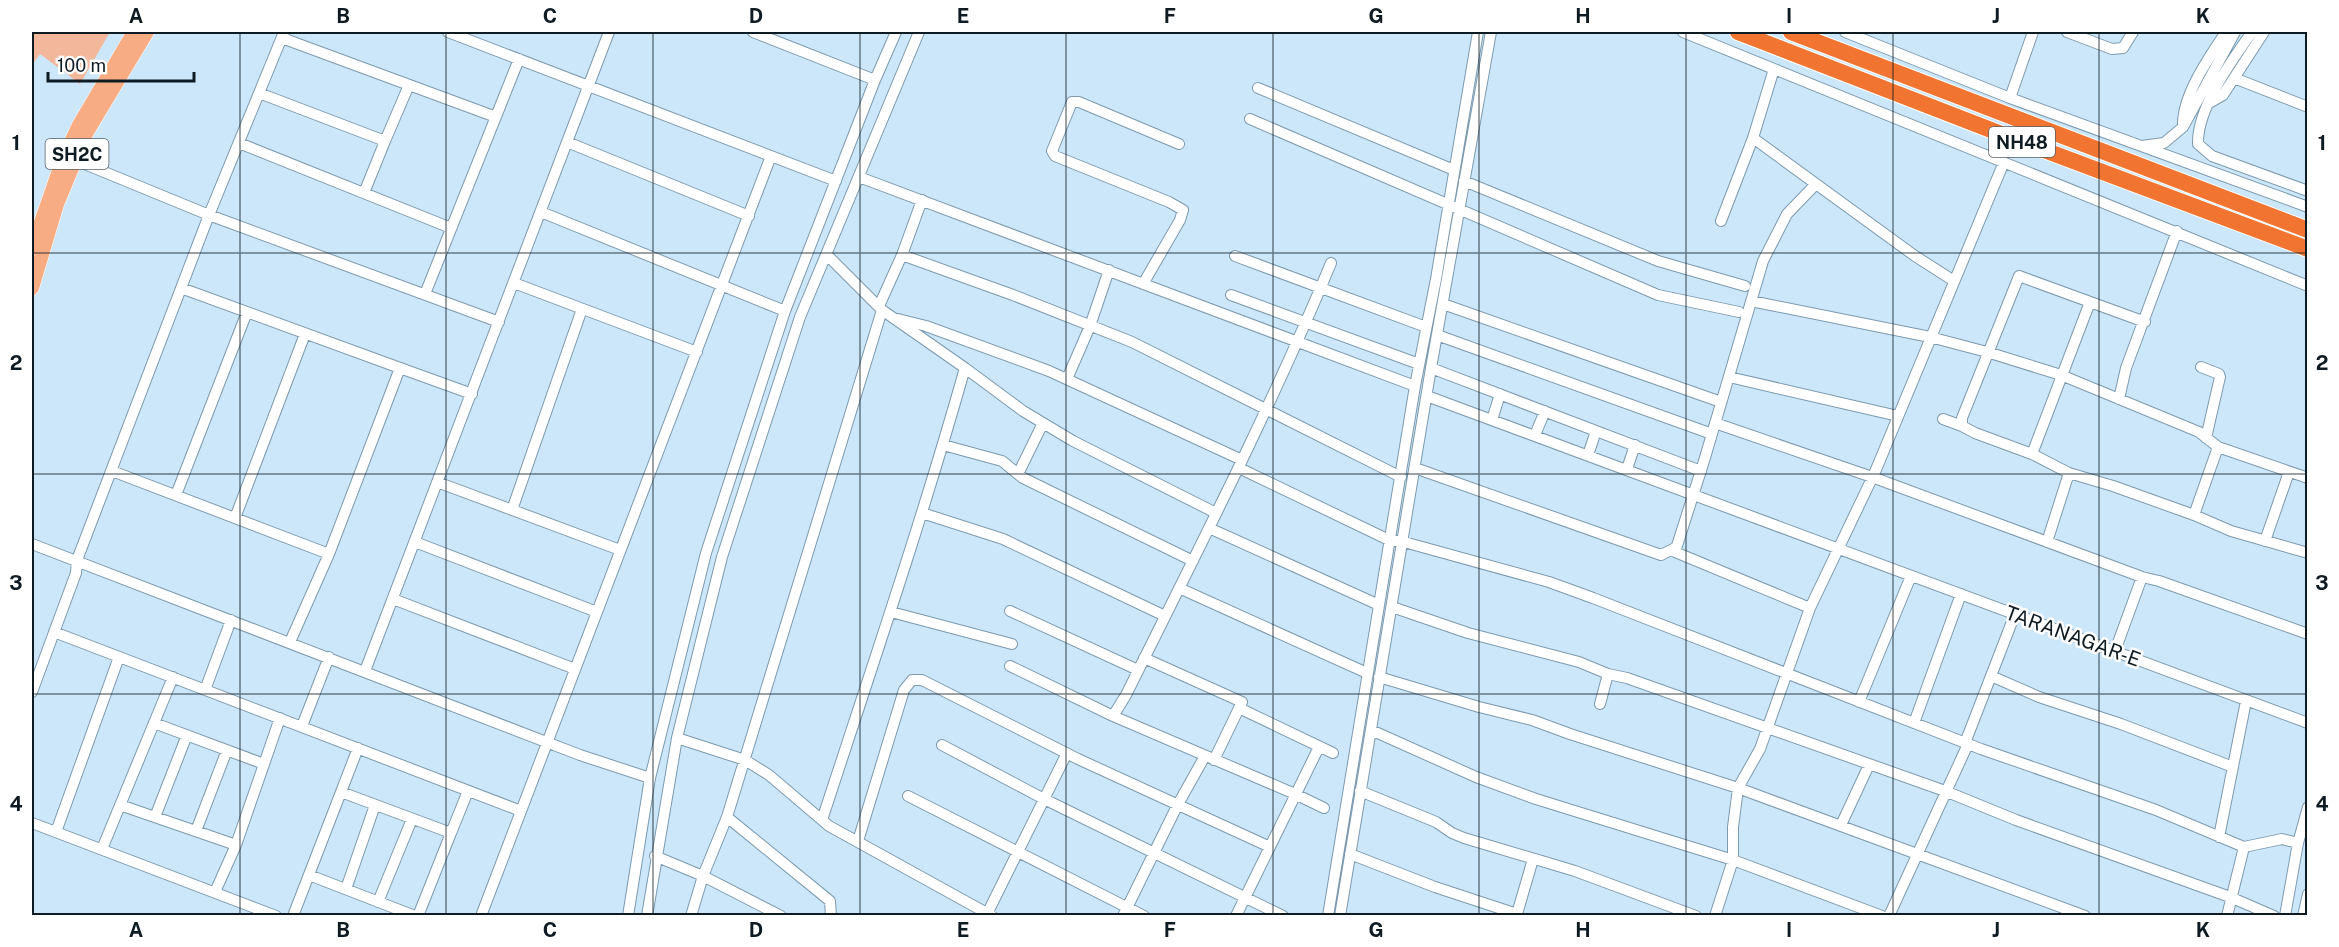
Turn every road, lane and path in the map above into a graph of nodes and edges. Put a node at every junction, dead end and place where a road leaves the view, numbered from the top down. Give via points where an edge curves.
1 (134, 32) edge
2 (147, 32) edge
3 (448, 32) edge
4 (609, 32) edge
5 (753, 32) edge
6 (896, 32) edge
7 (919, 32) edge
8 (1478, 32) edge
9 (1491, 32) edge
10 (1683, 32) edge
11 (1738, 32) edge
12 (1791, 32) edge
13 (1845, 32) edge
14 (2033, 32) edge
15 (2067, 32) edge
16 (2133, 32) edge
17 (2252, 32) edge
18 (2264, 32) edge
19 (2230, 34) edge
20 (283, 35) edge
21 (519, 59) junction
22 (1774, 69) junction
23 (2234, 78) junction
24 (875, 80) junction
25 (409, 85) junction
26 (588, 85) junction
27 (1258, 88) dead end
28 (259, 93) junction
29 (2010, 98) junction
30 (2210, 103) junction
31 (2307, 107) edge
32 (496, 117) junction
33 (1250, 118) dead end
34 (1753, 138) junction
35 (385, 141) junction
36 (567, 142) junction
37 (239, 144) junction
38 (1179, 144) dead end
39 (2141, 146) junction
40 (771, 156) junction
41 (75, 160) junction
42 (2004, 162) junction
43 (1454, 170) junction
44 (859, 177) junction
45 (836, 181) junction
46 (1464, 181) junction
47 (1816, 184) junction
48 (2307, 191) edge
49 (364, 193) junction
50 (922, 200) junction
51 (1449, 203) junction
52 (1459, 207) junction
53 (2307, 207) edge
54 (541, 212) junction
55 (209, 215) junction
56 (749, 216) junction
57 (1721, 221) dead end
58 (451, 228) junction
59 (2307, 230) edge
60 (2177, 231) junction
61 (2307, 249) edge
62 (35, 253) edge
63 (827, 255) junction
64 (902, 255) junction
65 (1235, 256) dead end
66 (1331, 263) dead end
67 (1109, 270) junction
68 (1954, 281) junction
69 (514, 283) junction
70 (723, 284) junction
71 (1143, 284) junction
72 (1745, 286) dead end
73 (2307, 286) edge
74 (32, 288) edge
75 (182, 288) junction
76 (1321, 288) junction
77 (424, 294) junction
78 (1231, 295) dead end
79 (1751, 301) junction
80 (2090, 302) junction
81 (1443, 304) junction
82 (881, 308) junction
83 (582, 309) junction
84 (785, 311) junction
85 (247, 312) junction
86 (1739, 312) dead end
87 (892, 318) junction
88 (2145, 321) junction
89 (499, 322) junction
90 (1306, 323) junction
91 (1090, 326) junction
92 (1426, 327) junction
93 (305, 334) junction
94 (1437, 335) junction
95 (1930, 337) junction
96 (1298, 341) junction
97 (697, 352) junction
98 (1987, 352) junction
99 (1419, 364) junction
100 (2201, 367) dead end
101 (400, 368) junction
102 (965, 368) junction
103 (1431, 368) junction
104 (2061, 375) junction
105 (1729, 376) junction
106 (1067, 379) junction
107 (1415, 386) junction
108 (472, 394) junction
109 (1500, 394) junction
110 (1427, 396) junction
111 (2119, 399) junction
112 (1722, 402) junction
113 (1266, 410) junction
114 (1545, 411) junction
115 (1898, 416) junction
116 (1943, 419) dead end
117 (1492, 420) junction
118 (1043, 423) junction
119 (1962, 426) junction
120 (1714, 429) junction
121 (1596, 431) junction
122 (1535, 435) junction
123 (2206, 438) junction
124 (943, 445) junction
125 (1635, 445) junction
126 (2218, 447) junction
127 (2032, 454) junction
128 (1588, 455) junction
129 (1240, 464) junction
130 (1415, 468) junction
131 (1627, 470) junction
132 (112, 471) junction
133 (1701, 471) junction
134 (2289, 472) junction
135 (2069, 473) junction
136 (1018, 474) junction
137 (1401, 477) junction
138 (1872, 477) junction
139 (2307, 478) edge
140 (437, 482) junction
141 (1693, 494) junction
142 (176, 495) junction
143 (512, 510) junction
144 (922, 513) junction
145 (1216, 513) junction
146 (2194, 515) junction
147 (235, 518) junction
148 (1209, 528) junction
149 (1389, 540) junction
150 (2265, 541) junction
151 (415, 542) junction
152 (1404, 542) junction
153 (2047, 542) junction
154 (32, 544) edge
155 (1676, 548) junction
156 (1839, 548) junction
157 (620, 550) junction
158 (2307, 553) edge
159 (329, 554) junction
160 (77, 560) junction
161 (1192, 561) junction
162 (1911, 576) junction
163 (2142, 577) junction
164 (1179, 588) junction
165 (1961, 594) junction
166 (393, 598) junction
167 (1379, 605) junction
168 (1392, 607) junction
169 (1810, 608) junction
170 (1010, 611) dead end
171 (597, 612) junction
172 (891, 612) junction
173 (2015, 614) junction
174 (1165, 616) junction
175 (231, 620) junction
176 (54, 632) junction
177 (2307, 634) edge
178 (290, 642) junction
179 (1012, 644) dead end
180 (2115, 651) junction
181 (119, 657) junction
182 (329, 657) junction
183 (1144, 658) junction
184 (1010, 666) dead end
185 (575, 669) junction
186 (1138, 670) junction
187 (365, 671) junction
188 (1367, 673) junction
189 (1608, 674) junction
190 (1788, 675) junction
191 (1991, 676) junction
192 (173, 677) junction
193 (1379, 677) junction
194 (205, 690) junction
195 (32, 692) edge
196 (2246, 701) junction
197 (1859, 702) junction
198 (1600, 704) dead end
199 (1239, 708) junction
200 (1113, 716) junction
201 (280, 718) junction
202 (154, 723) junction
203 (1914, 723) junction
204 (2307, 723) edge
205 (302, 726) junction
206 (1767, 728) junction
207 (1371, 730) junction
208 (187, 735) junction
209 (677, 738) junction
210 (547, 742) junction
211 (1966, 743) junction
212 (942, 745) dead end
213 (1319, 747) junction
214 (358, 748) junction
215 (226, 750) junction
216 (657, 750) junction
217 (1067, 753) junction
218 (1333, 753) dead end
219 (674, 755) junction
220 (1210, 758) junction
221 (745, 760) junction
222 (264, 764) junction
223 (1869, 765) junction
224 (2233, 767) junction
225 (650, 778) junction
226 (1738, 788) junction
227 (468, 790) junction
228 (1360, 791) junction
229 (1945, 791) junction
230 (341, 792) junction
231 (1295, 794) junction
232 (908, 796) dead end
233 (1044, 800) junction
234 (120, 805) junction
235 (375, 805) junction
236 (1177, 806) junction
237 (2307, 807) edge
238 (1324, 808) dead end
239 (521, 811) junction
240 (155, 817) junction
241 (727, 818) junction
242 (412, 819) junction
243 (822, 820) junction
244 (32, 823) edge
245 (1841, 825) junction
246 (196, 831) junction
247 (56, 832) junction
248 (451, 833) junction
249 (2219, 837) junction
250 (858, 842) junction
251 (2298, 843) junction
252 (236, 845) junction
253 (1270, 847) junction
254 (2244, 847) junction
255 (102, 849) junction
256 (1017, 853) junction
257 (1154, 853) junction
258 (1917, 853) junction
259 (1350, 854) junction
260 (656, 856) junction
261 (1533, 859) junction
262 (1733, 860) junction
263 (309, 875) junction
264 (703, 876) junction
265 (346, 889) junction
266 (215, 892) junction
267 (2307, 894) edge
268 (1246, 897) junction
269 (2230, 897) junction
270 (378, 902) junction
271 (1125, 912) edge
272 (276, 915) edge
273 (293, 915) edge
274 (417, 915) edge
275 (481, 915) edge
276 (628, 915) edge
277 (646, 915) edge
278 (691, 915) edge
279 (781, 915) edge
280 (831, 915) edge
281 (989, 915) edge
282 (1144, 915) edge
283 (1236, 915) edge
284 (1283, 915) edge
285 (1328, 915) edge
286 (1340, 915) edge
287 (1517, 915) edge
288 (1696, 915) edge
289 (1715, 915) edge
290 (1882, 915) edge
291 (1889, 915) edge
292 (2085, 915) edge
293 (2227, 915) edge
294 (2274, 915) edge
295 (2285, 915) edge
296 (2303, 915) edge

1 - 62 main road, SH2C via 63,159
2 - 41 main road, SH2C via 87,132
3 - 21 street
4 - 26 street
5 - 24 street
6 - 24 street
7 - 44 street
8 - 43 street
9 - 46 street
10 - 22 street
11 - 61 highway, NH48
12 - 59 highway, NH48
13 - 29 street
14 - 29 street
15 - 16 street via 2112,49 2124,48
17 - 30 street
18 - 23 street
19 - 39 street via 2183,127 2164,142
20 - 25 street
20 - 28 street
21 - 26 street
21 - 32 street
22 - 34 street
22 - 42 street
23 - 30 street via 2223,95
23 - 31 street
24 - 45 street
25 - 32 street
25 - 35 street
26 - 36 street
26 - 40 street
27 - 43 street
28 - 35 street
28 - 37 street
29 - 39 street
30 - 48 street via 2198,137 2205,151
32 - 58 street
33 - 51 street
34 - 47 street
34 - 57 street
35 - 49 street
36 - 54 street
36 - 56 street
37 - 49 street
37 - 55 street
38 - 71 street via 1072,102 1052,151 1054,156 1183,210
39 - 53 street
40 - 45 street
40 - 56 street
41 - 55 street
41 - 62 main road, SH2C
42 - 60 street
42 - 68 street
43 - 51 street
44 - 50 street
44 - 63 street
45 - 84 street
46 - 52 street
46 - 72 street via 1658,261
47 - 68 street
47 - 79 street via 1787,214 1763,261
49 - 58 street
50 - 64 street
50 - 67 street
51 - 52 street
51 - 92 street
52 - 81 street
52 - 86 street via 1658,295
54 - 69 street
54 - 70 street
55 - 75 street
55 - 77 street
56 - 70 street
58 - 77 street
60 - 73 street
60 - 88 street
62 - 74 main road, SH2C
63 - 82 street
63 - 209 street via 800,318 722,557
64 - 82 street
64 - 91 street
65 - 76 street
66 - 76 street
67 - 71 street
67 - 91 street
68 - 95 street
69 - 83 street
69 - 89 street
70 - 84 street
70 - 97 street
71 - 96 street
75 - 85 street
75 - 132 street
76 - 90 street
76 - 92 street
77 - 89 street
78 - 90 street
79 - 95 street
79 - 105 street
80 - 88 street
80 - 98 street via 2019,276
80 - 104 street
81 - 94 street
81 - 112 street
82 - 87 street
82 - 221 street
83 - 97 street
83 - 143 street
84 - 216 street via 706,553
85 - 93 street
85 - 142 street
87 - 102 street
87 - 106 street via 926,326
88 - 111 street via 2126,368
89 - 108 street
90 - 96 street
90 - 99 street
91 - 106 street
91 - 113 street via 1131,342
92 - 99 street
93 - 101 street
93 - 147 street
94 - 103 street
94 - 120 street
95 - 98 street
95 - 115 street
96 - 107 street
96 - 113 street
97 - 157 street
98 - 104 street
98 - 119 street
99 - 107 street
100 - 123 street via 2220,377
101 - 108 street
101 - 159 street
102 - 118 street
102 - 124 street
103 - 109 street
103 - 110 street
104 - 111 street
104 - 127 street
105 - 112 street
105 - 115 street
106 - 129 street
107 - 137 street
108 - 140 street
109 - 114 street
109 - 117 street
110 - 117 street, TARANAGAR-E
110 - 130 street
111 - 123 street
112 - 120 street
113 - 129 street
113 - 137 street
114 - 121 street
114 - 122 street
115 - 138 street
116 - 119 street
117 - 122 street, TARANAGAR-E
118 - 136 street
118 - 145 street
119 - 127 street
120 - 133 street
120 - 138 street
121 - 125 street
121 - 128 street
122 - 128 street, TARANAGAR-E
123 - 126 street
124 - 136 street via 1002,461
124 - 144 street
125 - 131 street
125 - 133 street
126 - 134 street
126 - 146 street
127 - 135 street
128 - 131 street, TARANAGAR-E
129 - 145 street
129 - 149 street
130 - 152 street
130 - 155 street via 1661,555
131 - 141 street, TARANAGAR-E
132 - 142 street
132 - 160 street
133 - 141 street
134 - 139 street
134 - 150 street
135 - 146 street
135 - 153 street
136 - 161 street
137 - 149 street
138 - 153 street
138 - 156 street
140 - 143 street
140 - 151 street
141 - 155 street
141 - 156 street, TARANAGAR-E
142 - 147 street
143 - 157 street
144 - 172 street
144 - 174 street via 1003,539
145 - 148 street
146 - 150 street
147 - 159 street
148 - 161 street
148 - 167 street
149 - 152 street
149 - 167 street
150 - 158 street
151 - 166 street
151 - 171 street
152 - 168 street
152 - 190 street via 1549,582
153 - 163 street
154 - 160 street
155 - 169 street via 1674,552
156 - 162 street, TARANAGAR-E
156 - 169 street
157 - 171 street
159 - 178 street
160 - 175 street
160 - 176 street via 76,573
161 - 164 street
162 - 165 street, TARANAGAR-E
162 - 197 street
163 - 177 street
163 - 180 street
164 - 174 street
164 - 188 street
165 - 173 street, TARANAGAR-E
165 - 203 street
166 - 185 street
166 - 187 street
167 - 188 street
168 - 189 street
168 - 193 street
169 - 190 street
170 - 186 street
171 - 185 street
172 - 179 street
172 - 243 street
173 - 180 street, TARANAGAR-E
173 - 191 street
174 - 183 street
175 - 178 street
175 - 194 street
176 - 181 street
176 - 195 street
178 - 182 street
180 - 196 street, TARANAGAR-E
181 - 192 street
181 - 247 street
182 - 187 street
182 - 205 street
183 - 186 street
183 - 199 street via 1242,702
184 - 200 street
185 - 210 street
186 - 200 street
187 - 210 street
188 - 285 street
189 - 198 street
189 - 206 street
190 - 197 street
190 - 206 street
191 - 211 street
191 - 224 street
192 - 194 street
192 - 202 street
193 - 207 street
193 - 226 street via 1541,722
194 - 201 street
196 - 204 street, TARANAGAR-E
196 - 224 street
197 - 203 street
199 - 213 street
199 - 220 street
200 - 220 street
201 - 205 street
201 - 222 street
202 - 208 street
202 - 234 street
203 - 211 street
205 - 214 street
206 - 223 street
206 - 226 street via 1760,750
207 - 228 street
207 - 262 street via 1536,799
208 - 215 street
208 - 240 street
209 - 219 street
209 - 221 street
210 - 225 street
210 - 239 street
211 - 229 street
211 - 249 street via 2156,810
212 - 233 street
213 - 218 street
213 - 231 street
214 - 227 street
214 - 230 street
215 - 222 street
215 - 246 street
216 - 219 street
216 - 225 street
217 - 233 street
217 - 236 street
217 - 250 street via 922,680 912,680 900,700
219 - 260 street
220 - 231 street
220 - 236 street
221 - 241 street
221 - 243 street
222 - 252 street
223 - 229 street
223 - 245 street
224 - 249 street
225 - 276 street
226 - 245 street
226 - 262 street
227 - 239 street
227 - 248 street
228 - 259 street
228 - 261 street via 1436,822 1458,836
229 - 258 street
229 - 269 street
230 - 235 street
230 - 263 street
231 - 238 street
231 - 253 street
232 - 256 street
233 - 256 street
233 - 257 street
234 - 240 street
234 - 255 street
235 - 242 street
235 - 265 street
236 - 253 street
236 - 257 street
237 - 251 street
239 - 275 street
240 - 246 street
241 - 264 street
241 - 280 street via 830,901
242 - 248 street
242 - 270 street
243 - 250 street
244 - 247 street
245 - 258 street
246 - 252 street
247 - 255 street
248 - 274 street
249 - 254 street
250 - 281 street
251 - 254 street via 2282,839
251 - 295 street
252 - 266 street
253 - 268 street
254 - 269 street
255 - 266 street
256 - 271 street
256 - 281 street
257 - 268 street
257 - 271 street
258 - 291 street
258 - 292 street
259 - 286 street
259 - 287 street
260 - 264 street
260 - 277 street
261 - 287 street
261 - 288 street
262 - 289 street
262 - 290 street
263 - 265 street
263 - 273 street
264 - 278 street
264 - 279 street
265 - 270 street
266 - 272 street
267 - 296 street
268 - 283 street
268 - 284 street
269 - 293 street
269 - 294 street
270 - 274 street
271 - 282 street

